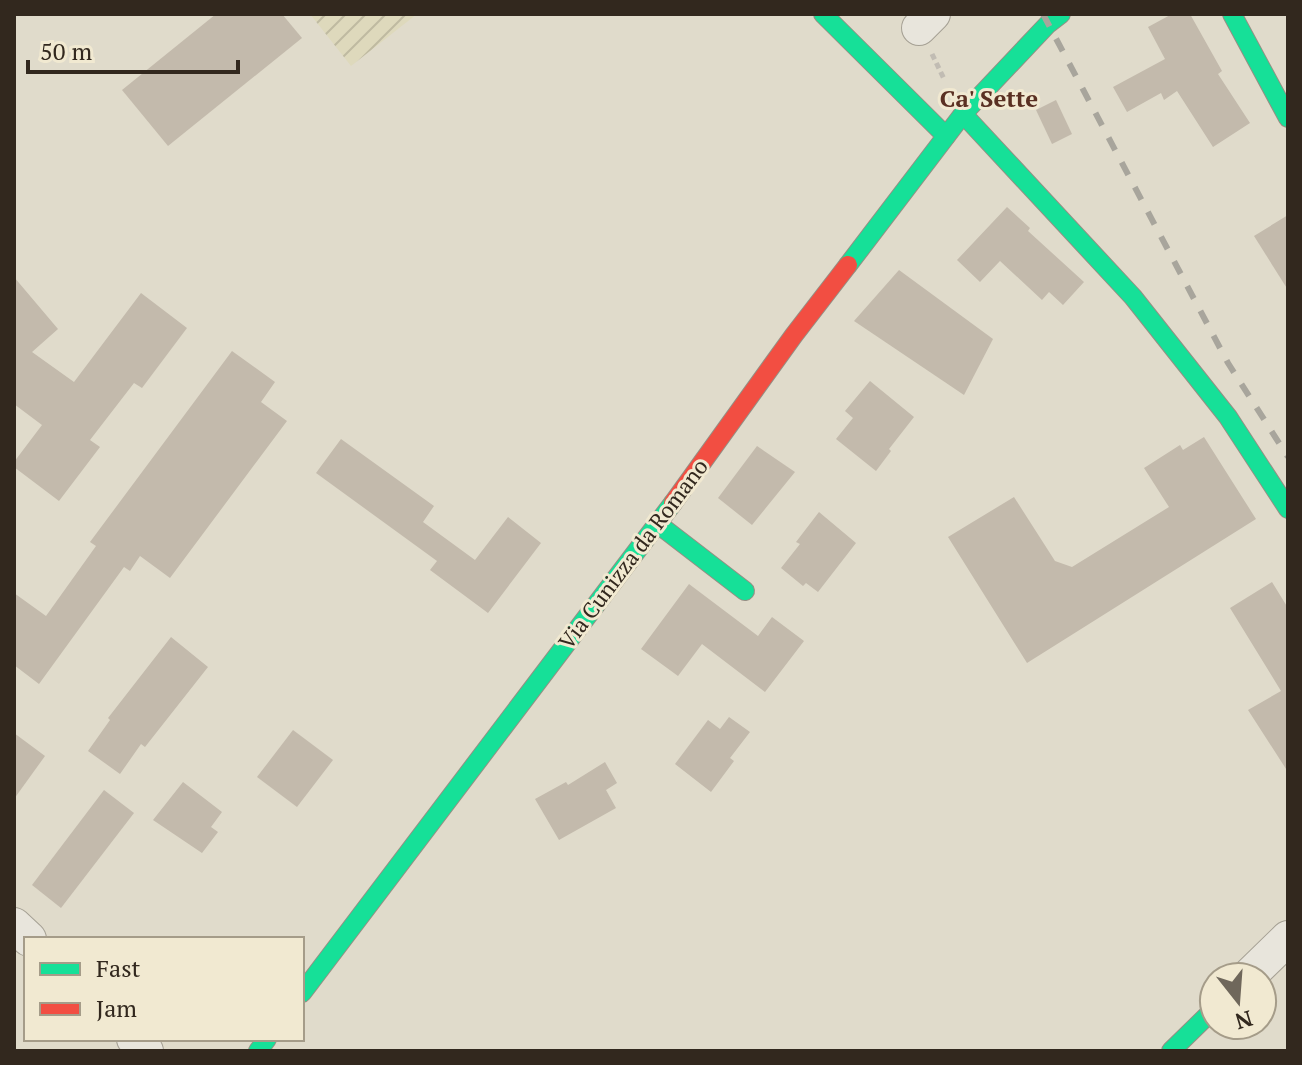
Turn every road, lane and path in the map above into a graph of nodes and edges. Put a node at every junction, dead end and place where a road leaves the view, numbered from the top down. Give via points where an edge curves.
1 (823, 14) edge
2 (1061, 14) edge
3 (1232, 14) edge
4 (963, 114) junction
5 (1288, 118) edge
6 (946, 136) junction
7 (1288, 509) edge
8 (658, 524) junction
9 (745, 591) dead end
10 (1288, 938) edge
11 (1264, 961) edge
12 (304, 990) edge
13 (1198, 1025) edge
14 (1171, 1051) edge

1 - 6 main road
2 - 4 main road, Via Cunizza da Romano
3 - 5 main road
4 - 6 main road, Via Cunizza da Romano
4 - 7 main road via 1133,297 1228,417
6 - 8 main road, Via Cunizza da Romano
8 - 9 main road
8 - 12 main road, Via Cunizza da Romano
10 - 11 street
13 - 14 main road

